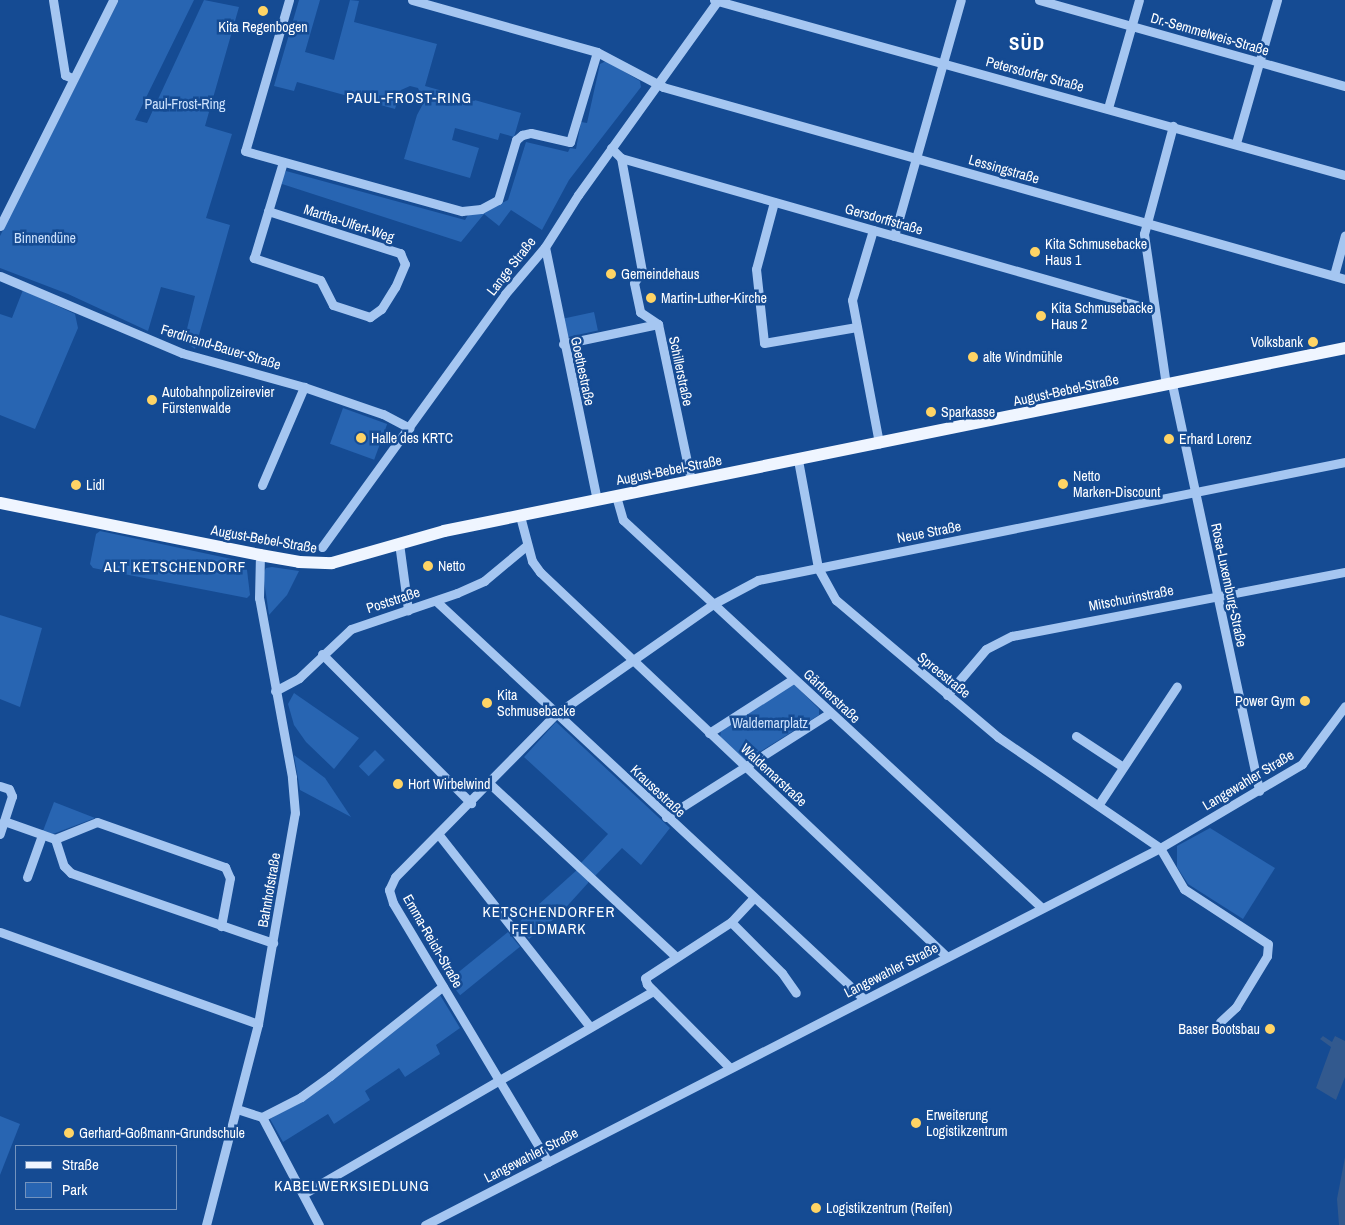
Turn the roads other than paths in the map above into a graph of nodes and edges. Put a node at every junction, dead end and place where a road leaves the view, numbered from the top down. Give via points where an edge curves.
1 (53, 0) edge
2 (113, 0) edge
3 (289, 0) edge
4 (412, 0) edge
5 (716, 0) edge
6 (961, 0) edge
7 (1039, 0) edge
8 (1139, 0) edge
9 (1277, 0) edge
10 (1132, 26) junction
11 (598, 52) junction
12 (1259, 62) junction
13 (943, 63) junction
14 (72, 78) junction
15 (656, 84) junction
16 (1345, 86) edge
17 (1108, 108) junction
18 (1173, 126) junction
19 (1236, 143) junction
20 (611, 148) junction
21 (622, 158) junction
22 (916, 158) junction
23 (283, 162) junction
24 (1345, 175) edge
25 (774, 202) junction
26 (268, 211) junction
27 (1145, 224) junction
28 (0, 226) edge
29 (873, 230) junction
30 (1345, 235) edge
31 (894, 236) junction
32 (545, 247) junction
33 (1334, 275) junction
34 (0, 276) edge
35 (1345, 279) edge
36 (1154, 310) junction
37 (658, 324) junction
38 (857, 327) junction
39 (563, 344) junction
40 (1345, 348) edge
41 (1169, 384) junction
42 (304, 387) junction
43 (409, 428) junction
44 (879, 443) junction
45 (798, 460) junction
46 (1345, 462) edge
47 (690, 481) junction
48 (262, 484) dead end
49 (1195, 492) junction
50 (616, 496) junction
51 (597, 500) junction
52 (0, 503) edge
53 (520, 516) junction
54 (399, 543) junction
55 (526, 546) junction
56 (322, 547) dead end
57 (260, 555) junction
58 (818, 568) junction
59 (1345, 572) edge
60 (1217, 594) junction
61 (436, 601) junction
62 (713, 604) junction
63 (408, 610) junction
64 (322, 654) junction
65 (631, 660) junction
66 (793, 678) junction
67 (1177, 686) dead end
68 (275, 691) junction
69 (947, 695) junction
70 (1345, 706) edge
71 (830, 713) junction
72 (556, 714) junction
73 (709, 733) junction
74 (1076, 736) dead end
75 (745, 766) junction
76 (1123, 767) junction
77 (490, 784) junction
78 (0, 786) edge
79 (1259, 791) junction
80 (471, 803) junction
81 (1099, 804) junction
82 (666, 817) junction
83 (4, 821) junction
84 (0, 834) edge
85 (42, 834) junction
86 (439, 835) junction
87 (55, 839) junction
88 (1160, 848) junction
89 (27, 877) dead end
90 (752, 898) junction
91 (1042, 908) junction
92 (731, 922) junction
93 (221, 926) junction
94 (0, 932) edge
95 (273, 943) junction
96 (676, 957) junction
97 (947, 957) junction
98 (442, 986) junction
99 (653, 991) junction
100 (796, 993) dead end
101 (864, 999) junction
102 (1220, 1022) dead end
103 (258, 1024) junction
104 (590, 1027) junction
105 (729, 1067) junction
106 (499, 1079) junction
107 (237, 1109) junction
108 (262, 1117) junction
109 (548, 1162) junction
110 (303, 1194) junction
111 (206, 1225) edge
112 (319, 1225) edge
113 (425, 1225) edge

1 - 14 street via 65,74
2 - 14 street
3 - 23 street via 245,151
4 - 11 street
5 - 13 street, Petersdorfer Straße
5 - 15 street, Lange Straße
6 - 13 street
7 - 10 street, Dr.-Semmelweis-Straße
8 - 10 street
9 - 12 street
10 - 12 street, Dr.-Semmelweis-Straße
10 - 17 street
11 - 15 street
11 - 23 street via 573,138 565,143 532,133 522,134 516,140 498,200 481,210 462,211
12 - 16 street, Dr.-Semmelweis-Straße
12 - 19 street
13 - 17 street, Petersdorfer Straße
13 - 22 street
14 - 28 street
15 - 20 street, Lange Straße
15 - 22 street, Lessingstraße
17 - 18 street, Petersdorfer Straße
18 - 19 street, Petersdorfer Straße
18 - 27 street, Rosa-Luxemburg-Straße
19 - 24 street, Petersdorfer Straße
20 - 21 street, Gersdorffstraße
20 - 32 street, Lange Straße
21 - 25 street, Gersdorffstraße
21 - 37 street, Schillerstraße via 642,271 634,284 640,312
22 - 27 street, Lessingstraße
22 - 31 street
23 - 26 street, Martha-Ulfert-Weg
25 - 29 street, Gersdorffstraße
25 - 38 street via 756,269 764,343
26 - 26 street, Martha-Ulfert-Weg via 254,258 320,280 333,305 370,317 381,309 395,288 404,264 400,253
27 - 33 street, Lessingstraße
27 - 36 street, Rosa-Luxemburg-Straße
29 - 31 street, Gersdorffstraße
29 - 38 street via 852,300
30 - 33 street
31 - 36 street, Gersdorffstraße
32 - 39 street, Goethestraße
32 - 43 street, Lange Straße via 505,294
33 - 35 street, Lessingstraße
34 - 42 street, Ferdinand-Bauer-Straße via 182,353
36 - 41 street, Rosa-Luxemburg-Straße
37 - 39 street
37 - 47 street, Schillerstraße
38 - 44 street
39 - 51 street, Goethestraße
40 - 41 main road, August-Bebel-Straße
41 - 44 main road, August-Bebel-Straße
41 - 49 street, Rosa-Luxemburg-Straße
42 - 43 street, Ferdinand-Bauer-Straße via 383,414
42 - 48 street
43 - 56 street, Lange Straße
44 - 45 main road, August-Bebel-Straße
45 - 47 main road, August-Bebel-Straße
45 - 58 street, Spreestraße
46 - 49 street, Neue Straße
47 - 50 main road, August-Bebel-Straße
49 - 58 street, Neue Straße
49 - 60 street, Rosa-Luxemburg-Straße
50 - 51 main road, August-Bebel-Straße
50 - 62 street, Gärtnerstraße via 623,520
51 - 53 main road, August-Bebel-Straße
52 - 57 main road, August-Bebel-Straße
53 - 54 main road, August-Bebel-Straße
53 - 55 street, Waldemarstraße
54 - 57 main road, August-Bebel-Straße via 324,564
54 - 63 street
55 - 61 street, Poststraße via 495,574
55 - 65 street, Waldemarstraße via 535,566
57 - 68 street, Bahnhofstraße via 259,598
58 - 62 street, Neue Straße via 743,585
58 - 69 street, Spreestraße via 836,600
59 - 60 street, Mitschurinstraße
60 - 69 street, Mitschurinstraße via 1012,636 986,649
60 - 79 street, Rosa-Luxemburg-Straße
61 - 63 street, Poststraße
61 - 72 street, Krausestraße
62 - 65 street, Neue Straße
62 - 66 street, Gärtnerstraße
63 - 64 street, Poststraße via 351,629
64 - 68 street, Poststraße via 299,678
64 - 80 street
65 - 72 street, Neue Straße
65 - 73 street, Waldemarstraße
66 - 71 street, Gärtnerstraße
66 - 73 street
67 - 76 street
68 - 95 street, Bahnhofstraße via 292,777 295,813
69 - 81 street, Spreestraße via 998,736
70 - 79 street, Langewahler Straße via 1302,764
71 - 75 street
71 - 91 street, Gärtnerstraße
72 - 77 street, Emma-Reich-Straße
72 - 82 street, Krausestraße
73 - 75 street, Waldemarstraße
74 - 76 street
75 - 82 street
75 - 97 street, Waldemarstraße
76 - 81 street
77 - 80 street, Emma-Reich-Straße
77 - 96 street
78 - 83 street via 12,793
79 - 88 street, Langewahler Straße
80 - 86 street, Emma-Reich-Straße
81 - 88 street, Spreestraße
82 - 90 street, Krausestraße
83 - 84 street
83 - 85 street
85 - 87 street
85 - 89 street
86 - 98 street, Emma-Reich-Straße via 395,877 390,890 393,904
86 - 104 street
87 - 93 street via 64,866 72,873
87 - 93 street via 97,822 225,867 230,878
88 - 91 street, Langewahler Straße
88 - 102 street via 1184,889 1268,944 1266,956 1236,1007
90 - 92 street
90 - 101 street, Krausestraße
91 - 97 street, Langewahler Straße
92 - 96 street
92 - 100 street via 782,972
93 - 95 street
94 - 103 street
95 - 103 street, Bahnhofstraße
96 - 99 street via 645,978
97 - 101 street, Langewahler Straße
98 - 106 street, Emma-Reich-Straße
98 - 108 street via 330,1076 301,1097
99 - 104 street
99 - 105 street
101 - 105 street, Langewahler Straße
103 - 107 street, Bahnhofstraße
104 - 106 street
105 - 109 street, Langewahler Straße
106 - 109 street, Emma-Reich-Straße
106 - 110 street
107 - 108 street
107 - 111 street, Bahnhofstraße
108 - 110 street
109 - 113 street, Langewahler Straße
110 - 112 street

